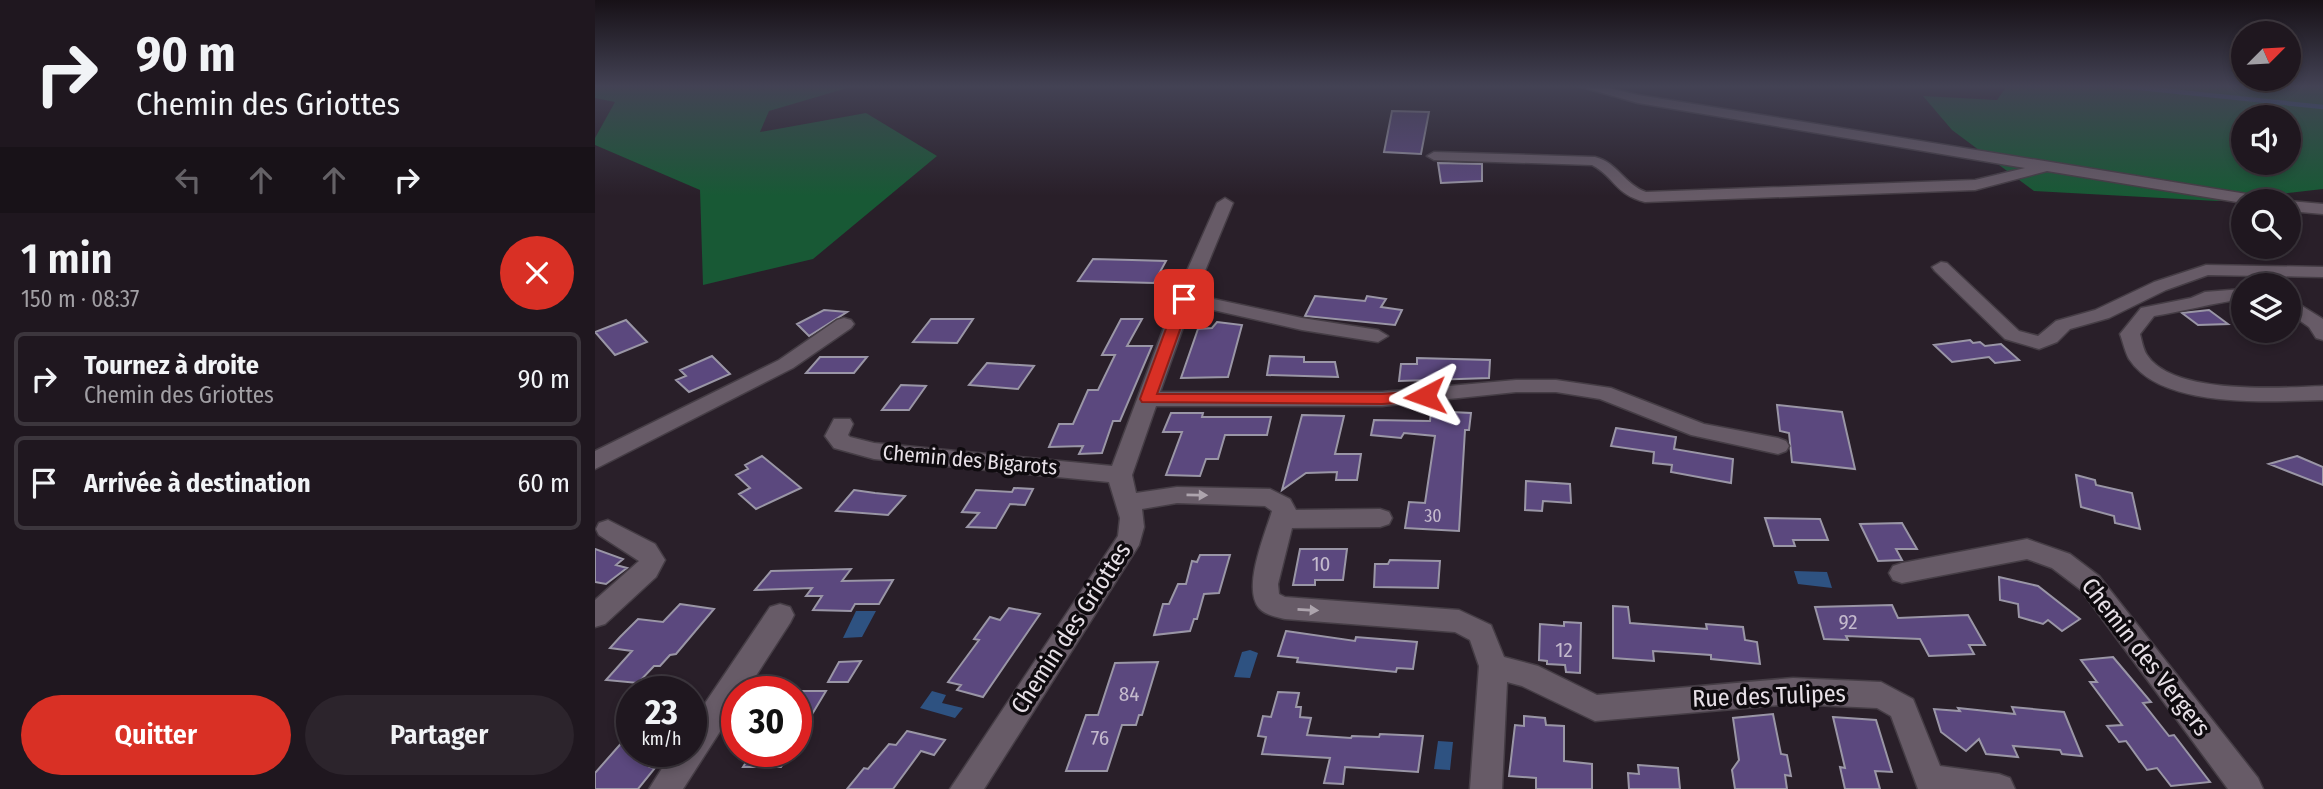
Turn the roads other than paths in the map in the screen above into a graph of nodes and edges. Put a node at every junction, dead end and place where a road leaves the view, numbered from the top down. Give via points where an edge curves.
1 (1782, 123) edge
2 (1434, 156) dead end
3 (2049, 167) junction
4 (2231, 196) edge
5 (1225, 203) dead end
6 (2301, 206) edge
7 (2323, 209) edge
8 (1941, 267) dead end
9 (2323, 272) edge
10 (2191, 275) junction
11 (2231, 296) edge
12 (2205, 298) junction
13 (1184, 299) junction
14 (2301, 312) edge
15 (843, 324) dead end
16 (2323, 334) edge
17 (1378, 336) dead end
18 (2323, 393) edge
19 (1148, 399) junction
20 (842, 424) dead end
21 (1778, 446) dead end
22 (595, 461) edge
23 (1120, 475) junction
24 (1130, 503) junction
25 (1380, 518) dead end
26 (1283, 519) junction
27 (608, 529) dead end
28 (1902, 573) dead end
29 (780, 615) dead end
30 (595, 616) edge
31 (1493, 666) junction
32 (707, 726) edge
33 (680, 767) edge
34 (1929, 784) edge
35 (665, 789) edge
36 (966, 789) edge
37 (1486, 789) edge
38 (1999, 789) edge
39 (2247, 789) edge

1 - 3 street
2 - 3 street via 1595,161 1608,167 1621,186 1645,197 1975,185
3 - 4 street
5 - 13 street
6 - 7 street
8 - 10 street via 2012,335 2039,343 2063,325 2110,311
9 - 10 street via 2218,268
10 - 12 street
11 - 12 street
12 - 18 street via 2154,309 2134,328 2131,342 2150,370 2192,389
13 - 17 street
13 - 19 street
14 - 16 street
15 - 22 street via 780,368
19 - 21 street via 1382,399 1556,386 1604,393 1699,429
19 - 23 street
20 - 23 street, Chemin des Bigarots via 836,436 842,443 874,451
23 - 24 street, Chemin des Griottes
24 -> 26 street via 1177,495 1270,498 1281,505
24 - 36 street, Chemin des Griottes via 1133,527 1127,544
25 - 26 street
26 -> 31 street via 1265,584 1269,602 1285,608 1459,621 1481,633
27 - 30 street via 646,551 652,560 647,570
28 - 39 street, Chemin des Vergers via 2027,549 2070,566 2090,583
29 - 32 street
31 - 34 street, Rue des Tulipes via 1528,676 1595,708 1793,691 1881,695 1903,708
31 - 37 street
33 - 35 street
34 - 38 street, Rue des Tulipes

